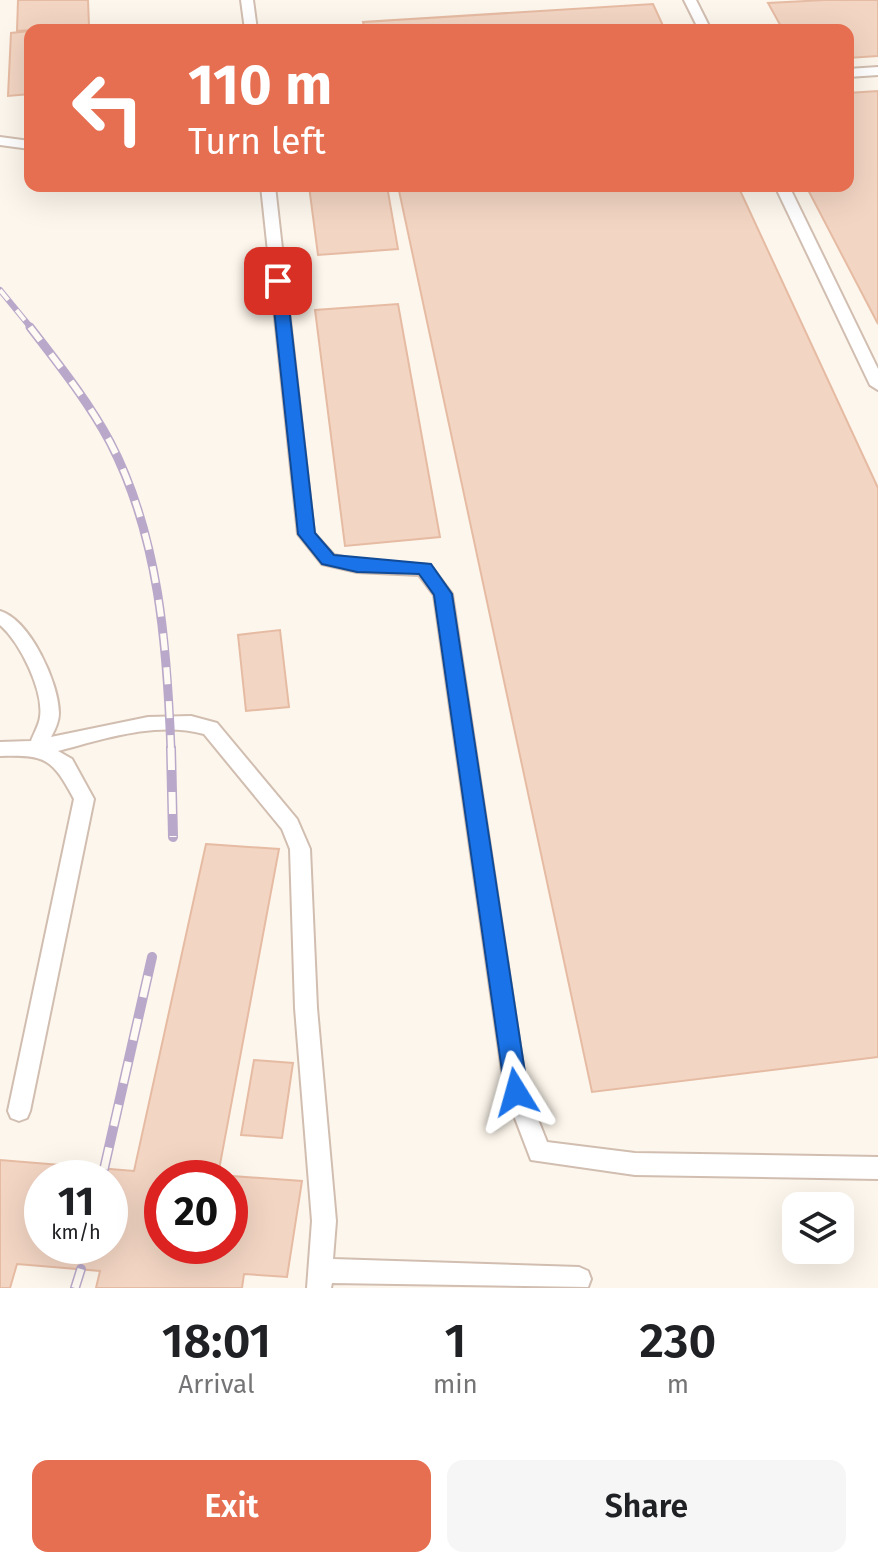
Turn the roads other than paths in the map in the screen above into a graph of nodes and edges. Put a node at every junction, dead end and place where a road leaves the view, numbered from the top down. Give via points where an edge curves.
1 (247, 0) edge
2 (690, 0) edge
3 (250, 24) edge
4 (702, 24) edge
5 (878, 71) edge
6 (854, 73) edge
7 (0, 141) edge
8 (24, 144) edge
9 (269, 192) edge
10 (785, 192) edge
11 (878, 385) edge
12 (0, 617) edge
13 (37, 748) junction
14 (0, 749) edge
15 (19, 1111) dead end
16 (878, 1168) edge
17 (319, 1279) edge
18 (579, 1279) dead end
19 (401, 1281) edge

1 - 3 lane
2 - 4 lane
5 - 6 lane
7 - 8 lane
9 - 16 lane via 306,534 328,560 424,569 443,594 516,1092 539,1152 635,1164
10 - 11 lane
12 - 13 lane via 9,620 36,660 51,715
13 - 14 lane
13 - 15 lane via 65,764 84,799
13 - 17 lane via 168,720 191,721 210,728 290,825 300,849 306,1008 324,1221
17 - 19 lane
18 - 19 lane

